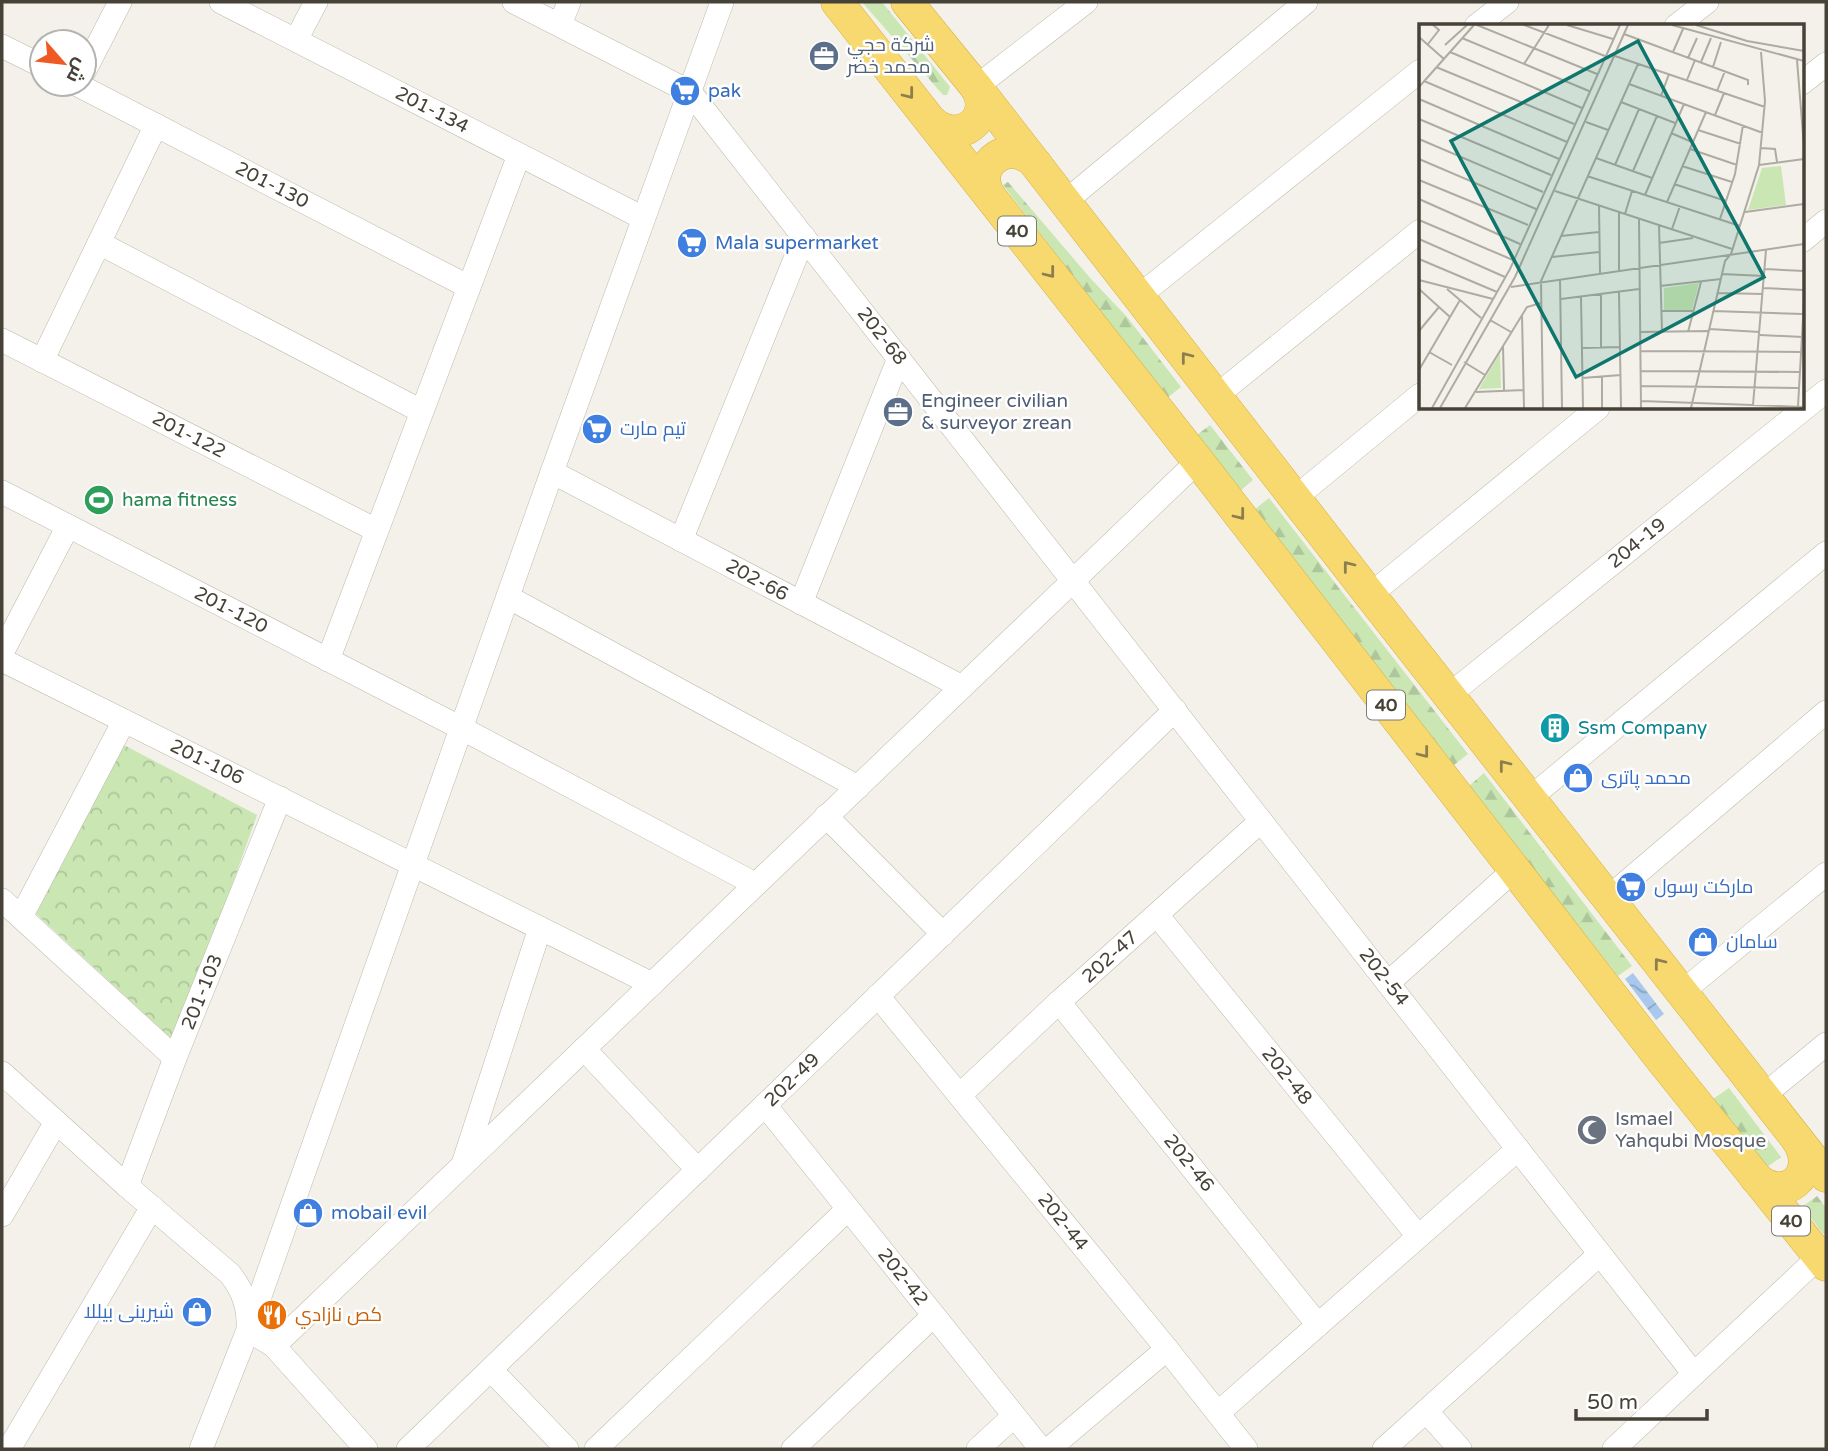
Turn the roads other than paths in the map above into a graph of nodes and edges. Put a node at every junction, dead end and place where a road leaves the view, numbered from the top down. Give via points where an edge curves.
1 (120, 2) edge
2 (220, 2) edge
3 (316, 2) edge
4 (514, 2) edge
5 (569, 2) edge
6 (722, 2) edge
7 (837, 2) edge
8 (907, 2) edge
9 (1086, 2) edge
10 (1307, 2) edge
11 (1507, 2) edge
12 (1707, 2) edge
13 (1479, 24) edge
14 (1679, 24) edge
15 (560, 25) junction
16 (296, 40) junction
17 (98, 45) edge
18 (2, 46) edge
19 (28, 59) edge
20 (1826, 64) edge
21 (1419, 72) edge
22 (1804, 81) edge
23 (976, 87) junction
24 (691, 92) junction
25 (98, 95) edge
26 (932, 122) junction
27 (156, 125) junction
28 (519, 155) junction
29 (1037, 164) junction
30 (989, 195) junction
31 (1066, 201) junction
32 (643, 218) junction
33 (1826, 222) edge
34 (1419, 233) edge
35 (804, 237) junction
36 (1804, 238) edge
37 (99, 243) junction
38 (469, 286) junction
39 (1139, 296) junction
40 (2, 340) edge
41 (899, 358) junction
42 (42, 360) junction
43 (1826, 391) edge
44 (1216, 396) junction
45 (1419, 396) edge
46 (1804, 409) edge
47 (1596, 410) edge
48 (1802, 410) edge
49 (421, 411) junction
50 (1198, 461) junction
51 (552, 472) junction
52 (2, 492) edge
53 (1295, 498) junction
54 (68, 526) junction
55 (376, 530) junction
56 (681, 540) junction
57 (1826, 553) edge
58 (1073, 580) junction
59 (1370, 595) junction
60 (508, 597) junction
61 (802, 604) junction
62 (2, 653) edge
63 (2, 660) edge
64 (328, 660) junction
65 (962, 687) junction
66 (1449, 695) junction
67 (1175, 710) junction
68 (1826, 712) edge
69 (124, 721) junction
70 (461, 728) junction
71 (858, 787) junction
72 (1530, 798) junction
73 (280, 799) junction
74 (826, 816) junction
75 (1261, 821) junction
76 (413, 864) junction
77 (1514, 870) junction
78 (1826, 874) edge
79 (755, 884) junction
80 (1608, 898) junction
81 (2, 900) edge
82 (1157, 915) junction
83 (21, 917) junction
84 (540, 928) junction
85 (943, 934) junction
86 (1388, 983) junction
87 (652, 984) junction
88 (1682, 992) junction
89 (878, 996) junction
90 (1059, 1002) junction
91 (1826, 1044) edge
92 (584, 1049) junction
93 (175, 1058) junction
94 (2, 1073) edge
95 (960, 1095) junction
96 (1763, 1096) junction
97 (765, 1105) junction
98 (56, 1122) junction
99 (1797, 1139) junction
100 (1518, 1149) junction
101 (463, 1165) junction
102 (698, 1170) junction
103 (1826, 1176) edge
104 (1755, 1177) junction
105 (127, 1186) junction
106 (152, 1208) junction
107 (848, 1209) junction
108 (2, 1215) edge
109 (1418, 1237) junction
110 (1600, 1254) junction
111 (1823, 1261) edge
112 (933, 1316) junction
113 (1318, 1325) junction
114 (248, 1330) junction
115 (274, 1346) junction
116 (1167, 1349) junction
117 (491, 1370) junction
118 (1694, 1374) junction
119 (1426, 1411) junction
120 (1218, 1413) junction
121 (1014, 1416) junction
122 (9, 1449) edge
123 (201, 1449) edge
124 (366, 1449) edge
125 (408, 1449) edge
126 (567, 1449) edge
127 (596, 1449) edge
128 (793, 1449) edge
129 (978, 1449) edge
130 (1041, 1449) edge
131 (1049, 1449) edge
132 (1246, 1449) edge
133 (1384, 1449) edge
134 (1460, 1449) edge
135 (1614, 1449) edge

1 - 17 street
2 - 16 street, 201-134
3 - 16 street
4 - 15 street
5 - 15 street
6 - 24 street
7 -> 26 highway, 40
8 - 23 highway
9 - 23 street
10 - 31 street
11 - 13 street
12 - 14 street
15 - 24 street
16 - 28 street, 201-134
18 - 19 street
20 - 22 street
21 - 39 street
23 - 26 highway via 981,109 971,125 949,132
23 - 29 highway
24 - 32 street
24 - 35 street, 202-68
25 - 27 street, 201-130
26 - 30 highway, 40
27 - 37 street
27 - 38 street, 201-130
28 - 32 street, 201-134
28 - 38 street
29 - 30 highway via 1017,152 996,157 985,177
29 - 31 highway
30 -> 50 highway, 40
31 - 39 highway
32 - 51 street
33 - 36 street
34 - 44 street
35 - 41 street, 202-68
35 - 56 street
37 - 42 street
37 - 49 street
38 - 49 street
44 -> 39 highway
40 - 42 street, 201-122
41 - 58 street, 202-68
41 - 61 street
42 - 55 street, 201-122
43 - 46 street, 204-19
44 - 53 highway
45 - 53 street
47 - 59 street
48 - 66 street, 204-19
49 - 55 street
50 - 58 street
50 -> 77 highway, 40
51 - 56 street, 202-66
51 - 60 street
52 - 54 street, 201-120
59 -> 53 highway
54 - 62 street
54 - 64 street, 201-120
55 - 64 street
56 - 61 street, 202-66
57 - 72 street
58 - 65 street
58 - 67 street, 202-54
59 - 66 highway
60 - 70 street
60 - 71 street
61 - 65 street, 202-66
63 - 69 street, 201-106
64 - 70 street, 201-120
65 - 71 street
72 -> 66 highway
67 - 75 street, 202-54
67 - 85 street, 202-49
68 - 80 street
69 - 73 street, 201-106
69 - 83 street
70 - 76 street
70 - 79 street, 201-120
71 - 74 street
72 - 80 highway
73 - 76 street, 201-106
73 - 93 street, 201-103
74 - 79 street
74 - 85 street
75 - 82 street, 202-47
75 - 86 street, 202-54
76 - 84 street, 201-106
76 - 114 street
77 - 86 street
77 - 104 highway, 40
78 - 88 street
79 - 87 street
88 -> 80 highway
81 - 83 street
82 - 90 street, 202-47
82 - 109 street, 202-48
83 - 93 street
84 - 87 street, 201-106
84 - 101 street
85 - 89 street, 202-49
86 - 100 street, 202-54
87 - 92 street
88 - 96 highway
89 - 95 street, 202-44
89 - 97 street, 202-49
90 - 95 street, 202-47
90 - 113 street, 202-46
91 - 96 street
92 - 101 street
92 - 102 street
93 - 105 street, 201-103
94 - 98 street
95 - 116 street, 202-44
96 - 99 highway
97 - 102 street, 202-49
97 - 107 street, 202-42
98 - 105 street
98 - 108 street
99 - 103 highway
99 - 104 highway via 1806,1160 1796,1181 1773,1188
100 - 109 street
100 - 110 street, 202-54
101 - 115 street
102 - 117 street, 202-49
104 - 111 highway, 40
105 - 106 street
106 - 114 street via 237,1282 246,1301
106 - 122 street
107 - 112 street, 202-42
107 - 127 street
109 - 113 street
110 - 118 street, 202-54
110 - 119 street
111 - 118 street
112 - 121 street, 202-42
112 - 128 street
113 - 120 street
114 - 115 street
114 - 123 street
115 - 124 street
116 - 120 street, 202-44
116 - 131 street
117 - 125 street, 202-49
117 - 126 street
118 - 135 street
119 - 133 street
119 - 134 street
120 - 132 street, 202-44
121 - 129 street
121 - 130 street, 202-42

